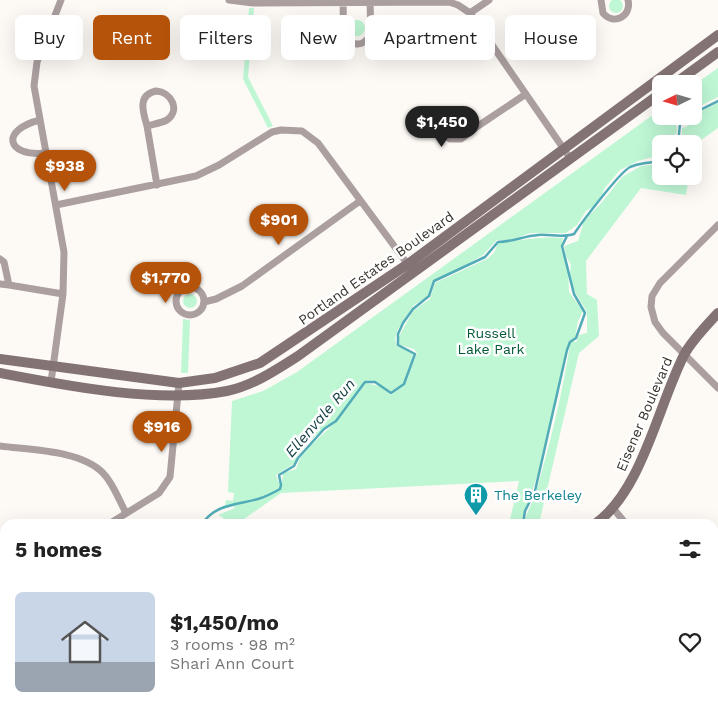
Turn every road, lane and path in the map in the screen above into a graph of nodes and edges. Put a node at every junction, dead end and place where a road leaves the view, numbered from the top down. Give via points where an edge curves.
1 (61, 0) edge
2 (230, 0) edge
3 (489, 0) edge
4 (601, 0) edge
5 (628, 0) edge
6 (370, 2) junction
7 (344, 3) junction
8 (470, 13) junction
9 (718, 35) edge
10 (718, 52) edge
11 (686, 75) edge
12 (526, 94) junction
13 (652, 99) edge
14 (40, 120) junction
15 (147, 126) junction
16 (478, 126) junction
17 (46, 153) junction
18 (567, 154) junction
19 (157, 185) junction
20 (360, 201) junction
21 (56, 205) junction
22 (718, 225) edge
23 (0, 259) edge
24 (411, 269) junction
25 (0, 284) edge
26 (9, 284) junction
27 (63, 294) junction
28 (204, 302) junction
29 (718, 313) edge
30 (685, 353) junction
31 (0, 359) edge
32 (53, 367) junction
33 (0, 373) edge
34 (51, 382) junction
35 (179, 382) junction
36 (718, 388) edge
37 (179, 396) junction
38 (0, 446) edge
39 (613, 508) junction
40 (126, 513) junction
41 (117, 519) edge
42 (601, 519) edge
43 (622, 519) edge

1 - 14 street via 34,75
2 - 7 street
3 - 8 street
4 - 5 street via 603,13 615,19 627,12
6 - 7 street
6 - 7 street via 370,35 358,44 345,35
6 - 8 street via 449,2
8 - 12 street
9 - 18 street, Portland Estates Boulevard
10 - 11 street
12 - 16 street
12 - 18 street
13 - 18 street, Portland Estates Boulevard
14 - 17 street
14 - 17 street via 20,126 13,139 21,152
15 - 15 street via 171,115 174,108 172,100 164,92 152,92 143,100
15 - 19 street
16 - 16 street via 454,112 446,116 441,126 445,136 456,140
17 - 21 street
18 - 24 street, Portland Estates Boulevard
19 - 20 street via 196,176 272,132 294,129 318,143
19 - 21 street
20 - 24 street
20 - 28 street via 242,286
21 - 27 street via 64,252
22 - 30 street via 660,282 652,296 655,322
23 - 26 street via 4,262
24 - 35 street, Portland Estates Boulevard via 260,363 215,378
24 - 37 street, Portland Estates Boulevard via 274,372 228,391
25 - 26 street
26 - 27 street
27 - 32 street
28 - 28 street via 194,287 184,288 176,298 178,307 186,314 199,312
29 - 30 street, Eisener Boulevard
30 - 36 street
30 - 39 street, Eisener Boulevard via 629,484
31 - 32 street, Portland Estates Boulevard
32 - 34 street
32 - 35 street, Portland Estates Boulevard
33 - 34 street, Portland Estates Boulevard
34 - 37 street, Portland Estates Boulevard
35 - 37 street
37 - 40 street via 170,477 159,493
38 - 40 street via 85,461 106,477
39 - 42 street, Eisener Boulevard
39 - 43 street
40 - 41 street

